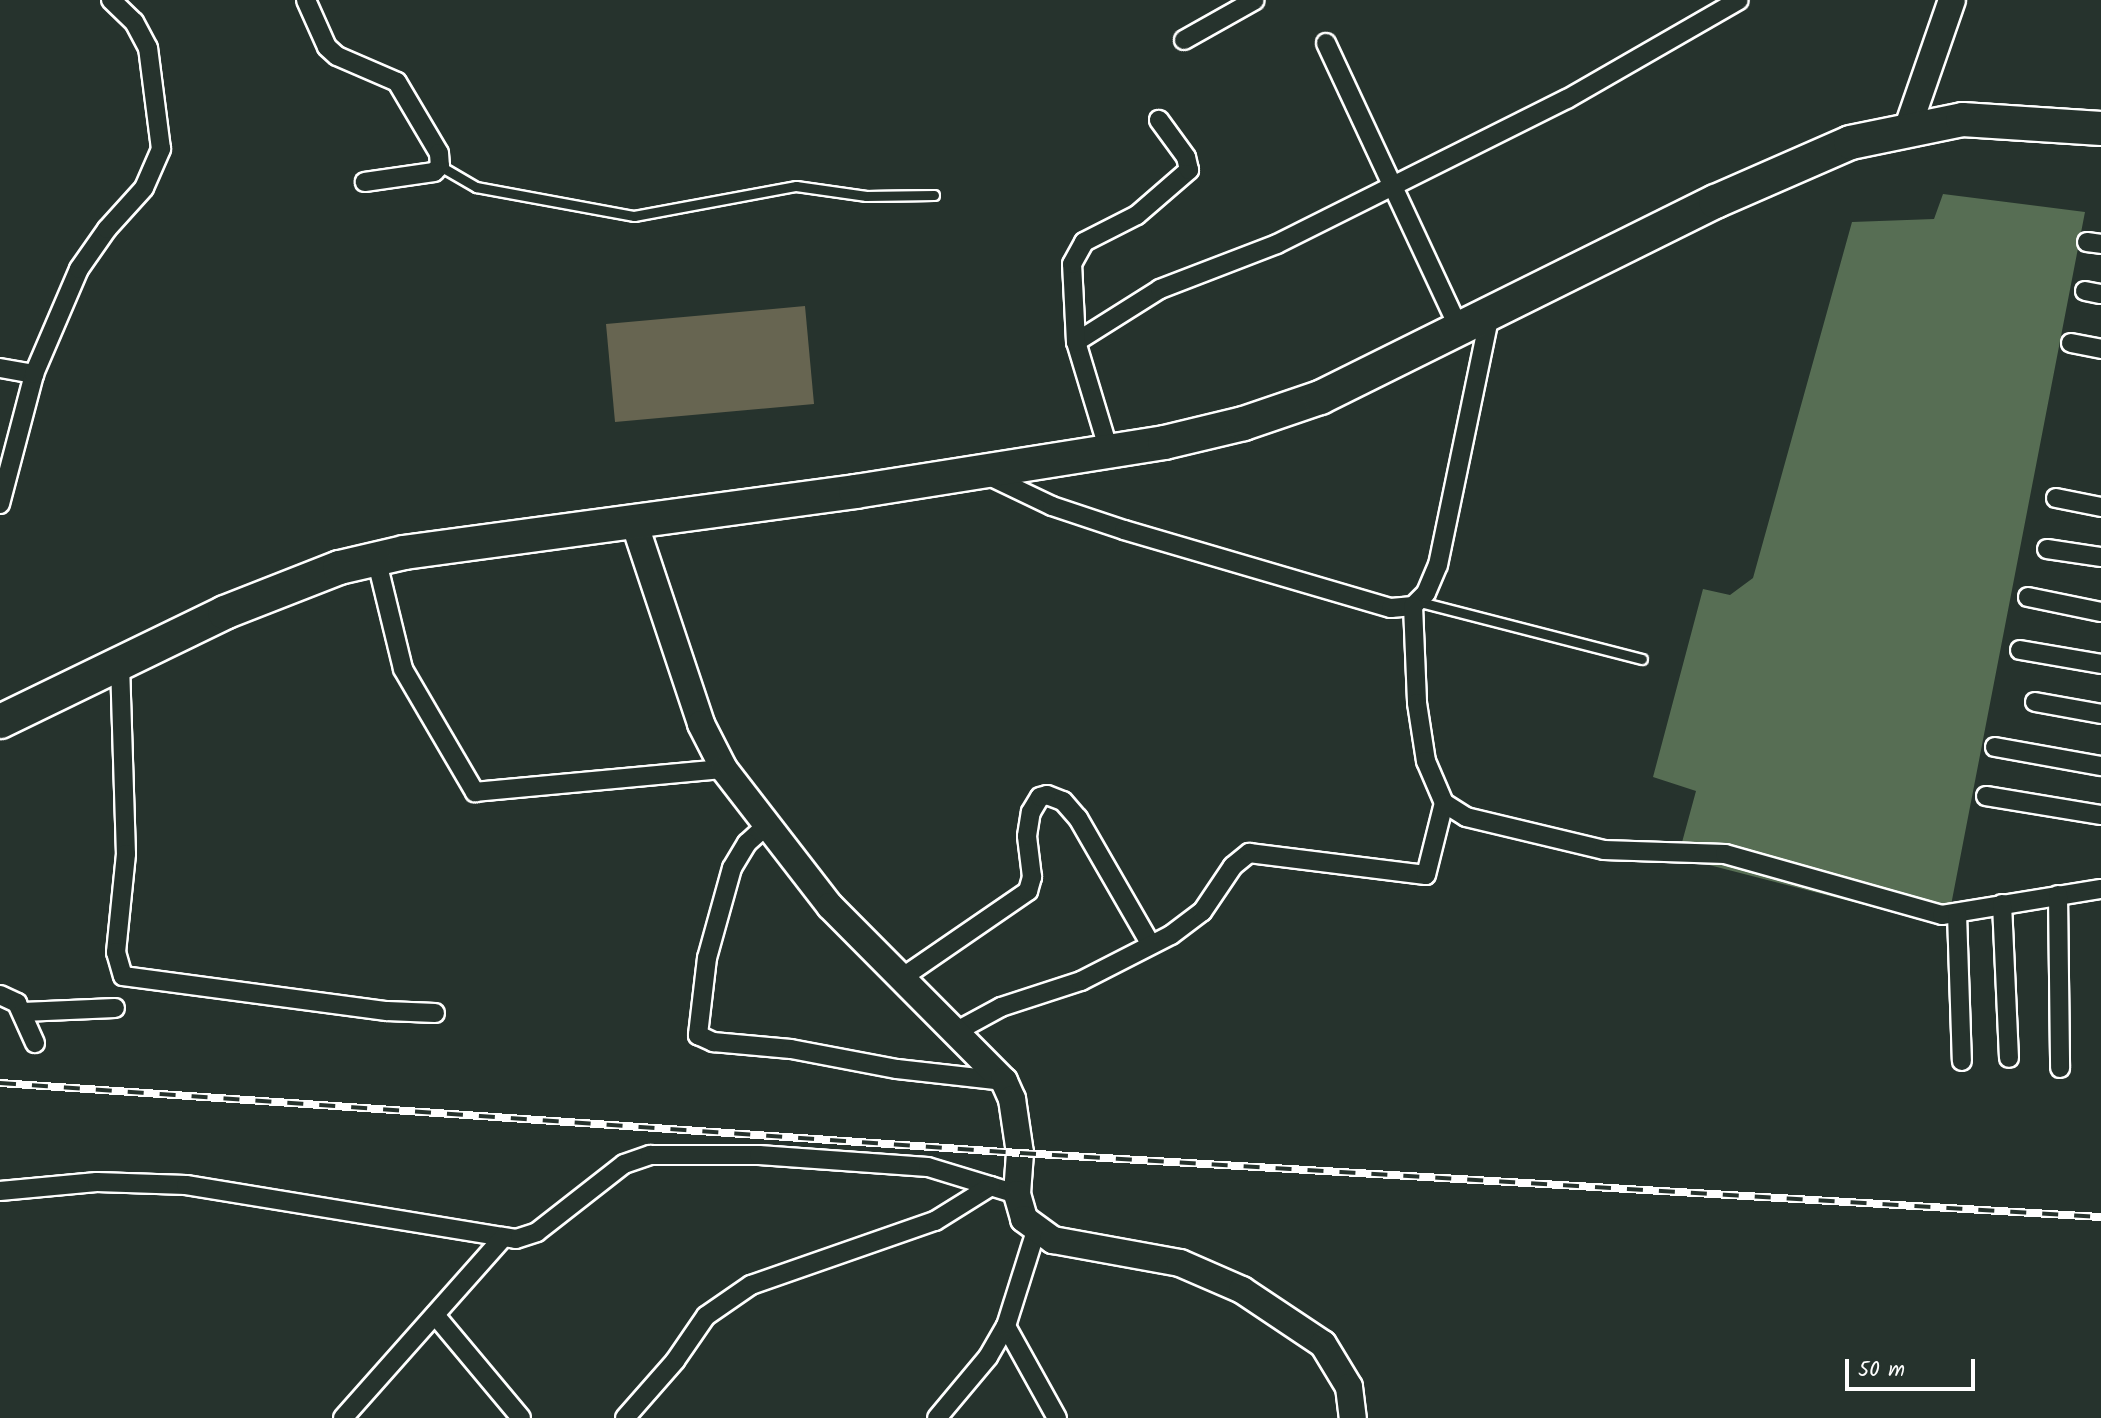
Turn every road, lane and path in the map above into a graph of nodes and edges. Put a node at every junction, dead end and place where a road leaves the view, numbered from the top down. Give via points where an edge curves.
1 (111, 0) edge
2 (306, 0) edge
3 (1255, 0) edge
4 (1739, 0) edge
5 (1952, 0) edge
6 (1184, 40) dead end
7 (1326, 43) dead end
8 (1159, 120) dead end
9 (1908, 127) junction
10 (2101, 128) edge
11 (440, 166) junction
12 (365, 182) dead end
13 (1392, 186) junction
14 (934, 195) dead end
15 (1490, 315) junction
16 (1460, 330) junction
17 (1076, 342) junction
18 (2071, 343) dead end
19 (2101, 349) edge
20 (0, 368) edge
21 (34, 374) junction
22 (1109, 451) junction
23 (978, 471) junction
24 (2056, 498) dead end
25 (0, 504) edge
26 (2101, 507) edge
27 (633, 519) junction
28 (2047, 549) dead end
29 (376, 558) junction
30 (2101, 558) edge
31 (2028, 597) dead end
32 (1416, 604) junction
33 (2101, 612) edge
34 (2020, 650) dead end
35 (1642, 659) dead end
36 (120, 664) junction
37 (2101, 664) edge
38 (2035, 702) dead end
39 (2101, 714) edge
40 (0, 721) edge
41 (1995, 747) dead end
42 (2101, 766) edge
43 (724, 769) junction
44 (1986, 796) dead end
45 (1444, 803) junction
46 (2101, 815) edge
47 (767, 825) junction
48 (2101, 889) edge
49 (2059, 895) junction
50 (2002, 904) junction
51 (1958, 914) junction
52 (1151, 945) junction
53 (903, 978) junction
54 (0, 995) edge
55 (115, 1008) dead end
56 (23, 1012) junction
57 (435, 1013) dead end
58 (957, 1031) junction
59 (34, 1043) dead end
60 (2009, 1058) dead end
61 (1962, 1061) dead end
62 (2060, 1068) dead end
63 (1004, 1081) junction
64 (991, 1186) junction
65 (0, 1191) edge
66 (1017, 1194) junction
67 (1036, 1231) junction
68 (503, 1238) junction
69 (435, 1315) junction
70 (1006, 1326) junction
71 (343, 1418) edge
72 (521, 1418) edge
73 (625, 1418) edge
74 (937, 1418) edge
75 (1058, 1418) edge
76 (1353, 1418) edge

1 - 21 street via 134,22 148,48 161,149 144,188 79,269
2 - 11 street via 320,34 337,56 387,75 407,93 436,146
3 - 6 street
4 - 13 street via 1567,99
5 - 9 street
7 - 13 street
8 - 17 street via 1186,158 1189,170 1137,215 1093,235 1077,248 1073,264
9 - 10 highway via 1962,119
9 - 15 highway via 1850,142 1788,168
11 - 12 street via 427,174
11 - 14 lane via 476,187 634,216 796,186 866,196
13 - 16 street
13 - 17 street via 1268,248 1160,289
15 - 16 highway
15 - 32 street via 1438,565
16 - 22 highway via 1320,397 1243,423
17 - 22 street
18 - 19 street
20 - 21 street
21 - 25 street
22 - 23 highway
23 - 27 highway
23 - 32 street via 1052,506 1124,530 1391,608
24 - 26 street
27 - 29 highway
27 - 43 street via 701,724
28 - 30 street
29 - 36 highway via 277,589
29 - 43 street via 403,669 475,792
31 - 33 street
32 - 35 lane
32 - 45 street via 1420,729 1426,761
34 - 37 street
36 - 40 highway
36 - 57 street via 126,854 116,952 123,975 387,1011
38 - 39 street
41 - 42 street
43 - 47 street
44 - 46 street
45 - 51 street via 1466,817 1590,848 1725,854 1882,900 1942,915
45 - 52 street via 1426,875 1249,853 1233,866 1202,912
47 - 53 street via 830,906
47 - 63 street via 747,843 732,868 707,958 698,1035 713,1042
48 - 49 street
49 - 50 street
49 - 62 street
50 - 51 street
50 - 60 street
51 - 61 street
52 - 53 street via 1078,818 1063,801 1047,795 1035,803 1027,836 1032,877 1028,891
52 - 58 street via 1081,981 1001,1007
53 - 58 street
54 - 56 street via 10,998
55 - 56 street
56 - 59 street
58 - 63 street
63 - 66 street via 1012,1099 1020,1153
64 - 66 street
64 - 68 street via 928,1167 759,1156 650,1155 624,1164 537,1232 526,1238
64 - 73 street via 935,1221 751,1285 706,1316 676,1361
65 - 68 street via 97,1182 186,1185
66 - 67 street via 1024,1219
67 - 70 street
67 - 76 street via 1053,1240 1190,1265 1242,1290 1323,1344 1349,1387
68 - 69 street
69 - 71 street
69 - 72 street
70 - 74 street via 988,1357
70 - 75 street

